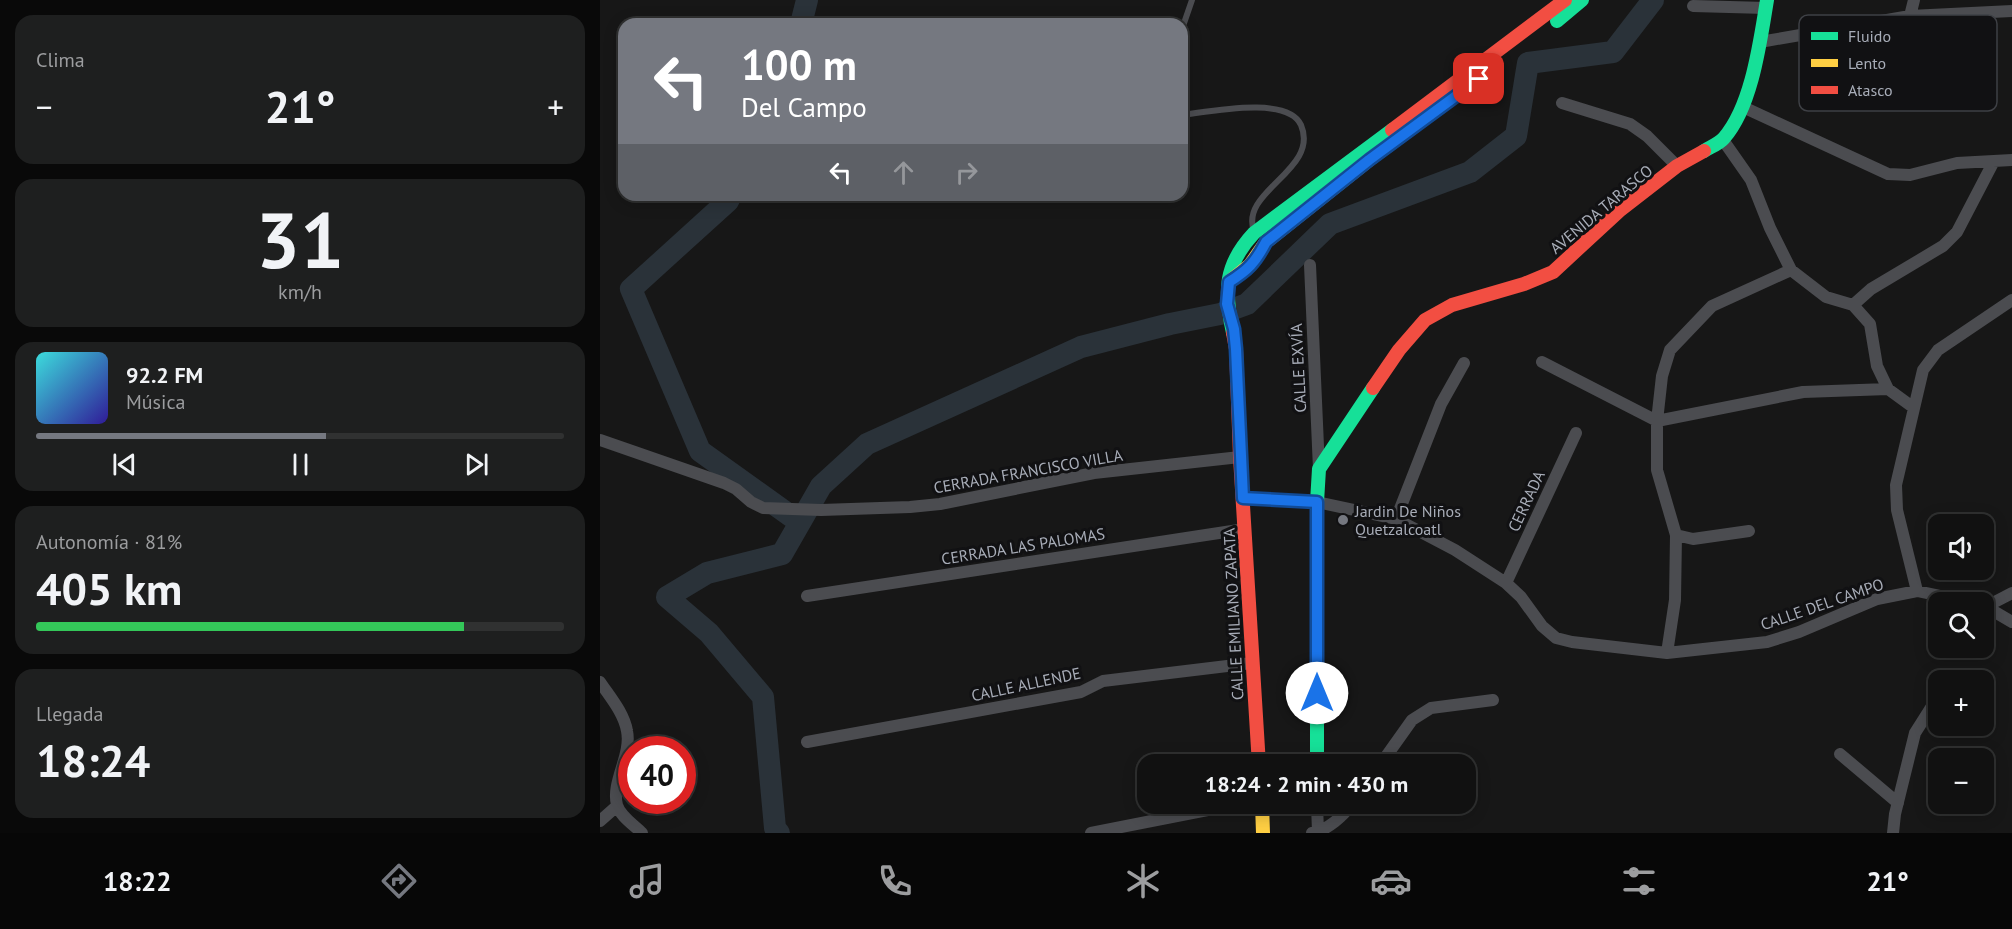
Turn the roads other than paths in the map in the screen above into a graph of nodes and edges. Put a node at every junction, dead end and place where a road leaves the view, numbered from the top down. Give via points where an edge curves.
1 (1192, 0) edge
2 (1565, 0) edge
3 (1582, 0) edge
4 (1914, 0) edge
5 (1766, 4) edge
6 (1693, 6) dead end
7 (2012, 11) edge
8 (1910, 15) edge
9 (1930, 15) edge
10 (1186, 18) edge
11 (1799, 35) edge
12 (1760, 42) junction
13 (1562, 103) dead end
14 (1743, 107) junction
15 (1188, 114) edge
16 (1723, 140) junction
17 (2012, 160) edge
18 (1994, 161) junction
19 (1677, 166) junction
20 (1254, 233) junction
21 (1266, 242) junction
22 (1310, 265) dead end
23 (1791, 270) junction
24 (1229, 282) junction
25 (2012, 300) edge
26 (1853, 305) junction
27 (1542, 362) dead end
28 (1464, 363) dead end
29 (1888, 389) junction
30 (1914, 408) junction
31 (1657, 421) junction
32 (1576, 433) dead end
33 (600, 440) edge
34 (1240, 456) junction
35 (1319, 469) junction
36 (1243, 498) junction
37 (1317, 502) junction
38 (1396, 519) junction
39 (1245, 529) junction
40 (1749, 531) dead end
41 (1676, 535) junction
42 (1506, 583) junction
43 (1917, 591) junction
44 (2012, 592) edge
45 (1928, 593) edge
46 (807, 596) dead end
47 (1994, 600) edge
48 (1994, 612) edge
49 (2012, 622) edge
50 (1667, 653) junction
51 (1252, 663) junction
52 (600, 682) edge
53 (1493, 699) dead end
54 (1928, 713) edge
55 (807, 742) dead end
56 (1258, 754) edge
57 (1317, 754) edge
58 (1388, 754) edge
59 (1840, 754) dead end
60 (1898, 803) junction
61 (617, 806) junction
62 (1187, 814) edge
63 (1262, 814) edge
64 (1317, 814) edge
65 (1342, 814) edge
66 (600, 821) edge
67 (642, 833) edge
68 (1091, 833) edge
69 (1263, 833) edge
70 (1316, 833) edge
71 (1893, 833) edge

1 - 10 lane
2 - 20 main road, CALLE EMILIANO ZAPATA
3 - 21 main road
4 - 8 street
5 - 6 street
5 - 12 main road, AVENIDA TARASCO
7 - 9 street
11 - 12 street
12 - 14 main road, AVENIDA TARASCO
13 - 19 street via 1630,124
14 - 16 main road, AVENIDA TARASCO
14 - 18 street via 1888,174 1910,175 1957,163
15 - 20 lane via 1249,107 1286,112 1300,122 1305,139 1301,154 1253,211
16 - 19 main road, AVENIDA TARASCO
16 - 23 street via 1751,180
17 - 18 street
18 - 26 street via 1957,232 1943,246 1871,289
19 - 35 main road, AVENIDA TARASCO via 1619,211 1553,272 1452,305 1425,320 1399,350
20 - 21 lane
20 - 24 main road, CALLE EMILIANO ZAPATA via 1234,260
21 - 24 main road via 1249,270
22 - 35 street, CALLE EXVÍA
23 - 26 street via 1826,297
23 - 31 street via 1712,306 1670,350 1662,376
24 - 34 main road, CALLE EMILIANO ZAPATA via 1227,304 1236,349
25 - 30 street via 1938,350 1923,370
26 - 29 street via 1870,324 1876,366
27 - 31 street
28 - 38 street via 1441,404
29 - 30 street
29 - 31 street via 1803,392
30 - 43 street via 1896,485 1896,501
31 - 41 street via 1657,470
32 - 42 street, CERRADA
33 - 34 street, CERRADA FRANCISCO VILLA via 724,483 763,508 821,510 940,504 1094,473
34 - 36 main road, CALLE EMILIANO ZAPATA
35 - 37 main road
36 - 37 street, CALLE DEL CAMPO
36 - 39 main road, CALLE EMILIANO ZAPATA
37 - 38 street, CALLE DEL CAMPO
37 - 57 main road
38 - 42 street, CALLE DEL CAMPO
39 - 46 street, CERRADA LAS PALOMAS
39 - 51 main road, CALLE EMILIANO ZAPATA
40 - 41 street via 1694,539
41 - 50 street via 1675,600
42 - 50 street, CALLE DEL CAMPO via 1556,638
43 - 45 street, CALLE DEL CAMPO
43 - 50 street, CALLE DEL CAMPO via 1877,599 1767,642
44 - 47 street
48 - 49 street
51 - 55 street, CALLE ALLENDE via 1103,681 1081,692
51 - 56 main road, CALLE EMILIANO ZAPATA
52 - 61 street via 618,708 628,732
53 - 58 street via 1431,708 1412,720
54 - 60 street via 1915,734
59 - 60 street
60 - 71 street
61 - 66 street
61 - 67 street
62 - 68 street
63 - 69 main road
64 - 70 street
65 - 70 street

